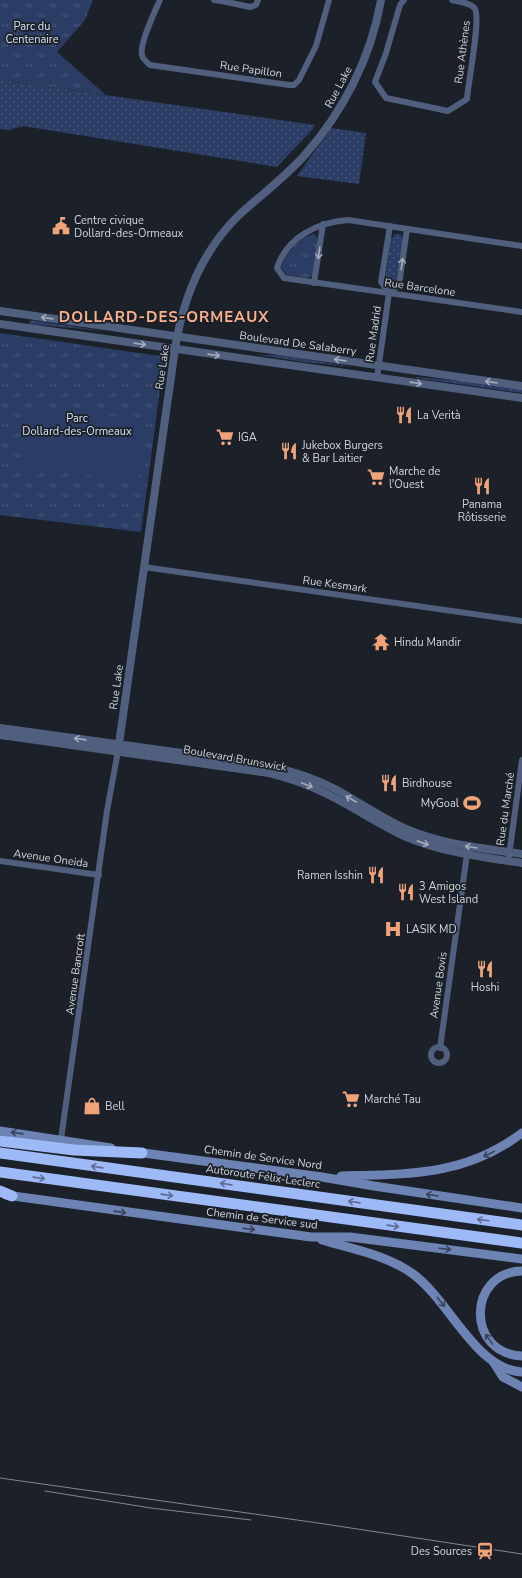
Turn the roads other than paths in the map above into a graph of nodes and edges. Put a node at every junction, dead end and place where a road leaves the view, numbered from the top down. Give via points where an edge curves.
1 (160, 0) edge
2 (214, 0) edge
3 (258, 0) edge
4 (329, 0) edge
5 (381, 0) edge
6 (404, 0) edge
7 (452, 0) edge
8 (222, 1) edge
9 (323, 224) junction
10 (390, 226) junction
11 (407, 229) junction
12 (522, 246) edge
13 (314, 282) junction
14 (389, 293) junction
15 (0, 311) edge
16 (522, 312) edge
17 (0, 324) edge
18 (177, 336) junction
19 (175, 349) junction
20 (378, 366) junction
21 (377, 378) junction
22 (522, 386) edge
23 (522, 398) edge
24 (144, 567) junction
25 (522, 621) edge
26 (0, 728) edge
27 (0, 735) edge
28 (118, 748) junction
29 (522, 760) edge
30 (467, 854) junction
31 (522, 854) edge
32 (509, 856) junction
33 (0, 861) edge
34 (522, 863) edge
35 (98, 875) junction
36 (440, 1048) dead end
37 (0, 1131) edge
38 (522, 1133) edge
39 (61, 1139) junction
40 (0, 1141) edge
41 (0, 1153) edge
42 (142, 1153) junction
43 (0, 1172) edge
44 (322, 1177) junction
45 (0, 1191) edge
46 (0, 1195) edge
47 (12, 1196) junction
48 (522, 1208) edge
49 (522, 1225) edge
50 (311, 1237) junction
51 (522, 1243) edge
52 (522, 1259) edge
53 (522, 1272) edge
54 (522, 1356) edge
55 (494, 1363) junction
56 (522, 1372) edge
57 (522, 1387) edge

1 - 4 street, Rue Papillon via 142,46 145,61 150,64 294,85 316,46
2 - 8 street
3 - 8 street via 256,6 250,7
5 - 18 street, Rue Lake via 363,61 338,110 299,161 240,214 218,239 192,285
6 - 7 street, Rue Athènes via 400,5 375,82 386,98 448,111 466,99 477,14 475,8 470,5
9 - 10 street, Rue Barcelone via 348,220
9 -> 13 street
9 - 13 street, Rue Barcelone via 297,238 286,249 277,268 284,278
10 - 11 street, Rue Barcelone
10 - 14 street, Rue Madrid via 381,282
11 - 12 street, Rue Barcelone
14 -> 11 street, Rue Madrid via 399,285
13 - 14 street, Rue Barcelone
14 - 16 street, Rue Barcelone
14 - 20 street, Rue Madrid
18 -> 15 street, Boulevard De Salaberry
17 -> 19 street
18 - 19 street, Rue Lake
20 -> 18 street, Boulevard De Salaberry
19 -> 21 street
19 - 24 street, Rue Lake
20 - 21 street, Rue Madrid
22 -> 20 street, Boulevard De Salaberry
21 -> 23 street
24 - 25 street, Rue Kesmark
24 - 28 street, Rue Lake
28 -> 26 street, Boulevard Brunswick
27 - 28 street, Boulevard Brunswick
28 -> 30 street, Boulevard Brunswick via 286,778 327,794 405,836 432,846
32 -> 28 street, Boulevard Brunswick via 417,834 331,788 290,771 247,762
28 - 35 street, Avenue Bancroft
29 - 32 street, Rue du Marché
30 - 32 street, Boulevard Brunswick
30 - 36 street, Avenue Bovis
31 - 32 street, Boulevard Brunswick
32 - 34 street, Boulevard Brunswick
33 - 35 street, Avenue Oneida
35 - 39 street, Avenue Bancroft
39 -> 37 main road, Chemin de Service Nord
38 -> 44 main road via 487,1155 450,1168 413,1173
39 - 42 main road, Chemin de Service Nord
40 - 42 highway via 74,1150
49 -> 41 highway, Autoroute Félix-Leclerc
42 - 44 main road, Chemin de Service Nord
43 -> 51 highway
48 -> 44 main road, Chemin de Service Nord
45 - 47 highway
46 - 47 main road, Chemin de Service sud
47 -> 50 main road, Chemin de Service sud
50 -> 52 main road, Chemin de Service sud via 350,1237
50 -> 55 main road via 384,1258 407,1269 430,1289 481,1352
54 -> 53 main road via 504,1352 494,1346 486,1336 480,1318 482,1301 491,1285 507,1274
55 - 56 main road via 508,1370
55 - 57 main road via 503,1377

